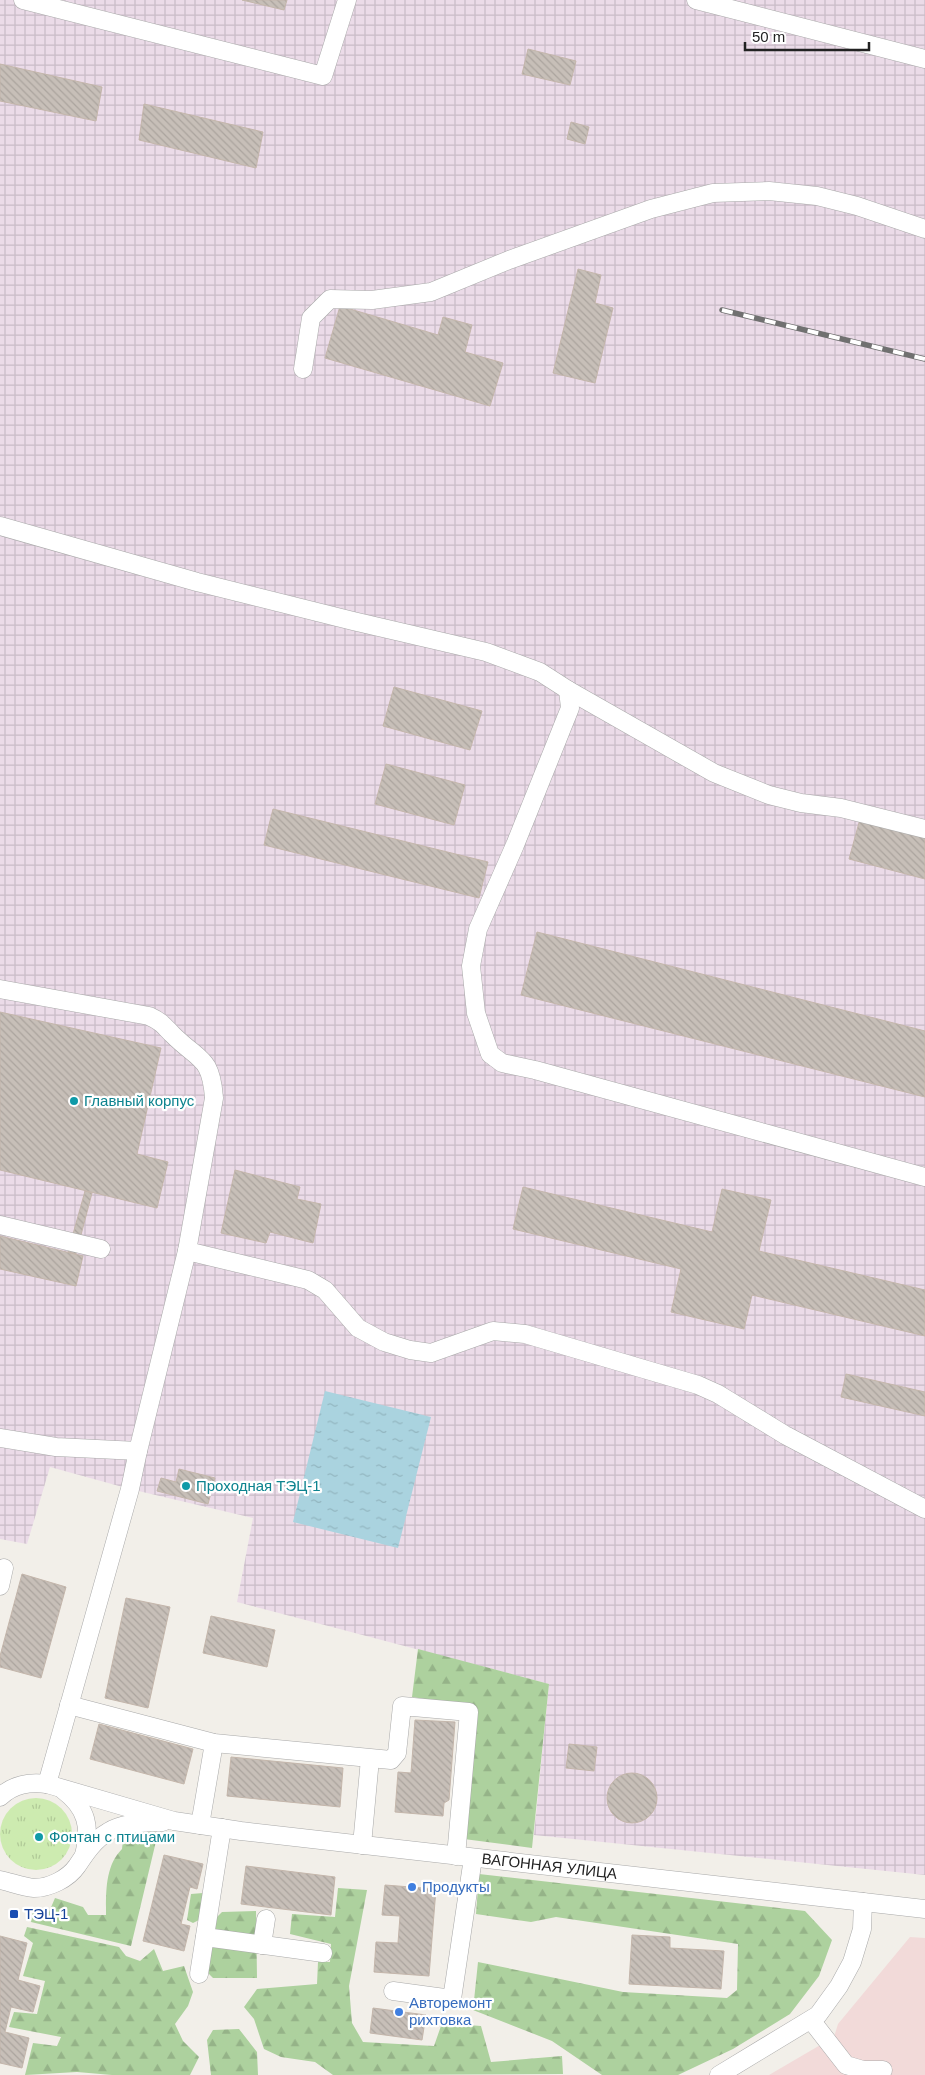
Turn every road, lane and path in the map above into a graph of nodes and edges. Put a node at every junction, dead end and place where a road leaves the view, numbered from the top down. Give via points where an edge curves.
1 (24, 0) edge
2 (347, 0) edge
3 (696, 0) edge
4 (925, 59) edge
5 (925, 229) edge
6 (303, 369) dead end
7 (0, 526) edge
8 (568, 690) junction
9 (925, 829) edge
10 (0, 989) edge
11 (925, 1177) edge
12 (0, 1225) edge
13 (101, 1249) dead end
14 (187, 1250) junction
15 (0, 1438) edge
16 (138, 1451) junction
17 (925, 1509) edge
18 (4, 1568) dead end
19 (0, 1586) edge
20 (69, 1705) junction
21 (214, 1742) junction
22 (370, 1759) junction
23 (0, 1781) edge
24 (19, 1784) junction
25 (54, 1786) junction
26 (0, 1797) edge
27 (174, 1821) junction
28 (200, 1825) junction
29 (222, 1828) junction
30 (362, 1845) junction
31 (84, 1855) junction
32 (464, 1857) junction
33 (0, 1872) edge
34 (0, 1880) edge
35 (18, 1884) junction
36 (864, 1902) junction
37 (925, 1909) edge
38 (266, 1919) dead end
39 (205, 1937) junction
40 (262, 1945) junction
41 (323, 1953) dead end
42 (199, 1974) dead end
43 (393, 1992) dead end
44 (811, 2020) junction
45 (883, 2070) dead end
46 (719, 2075) edge

1 - 2 street via 323,76
3 - 4 street
5 - 6 street via 817,196 769,191 713,193 651,209 509,260 432,292 372,300 330,300 311,318
7 - 8 street via 197,582 486,652 540,672
8 - 9 street via 714,772 769,795 801,804 841,808
8 - 11 street via 570,708 478,929 471,966 476,1013 490,1054 502,1063
10 - 14 street via 149,1016 162,1022 208,1068 214,1098
12 - 13 street
14 - 16 street
14 - 17 street via 308,1280 325,1290 358,1328 384,1342 410,1350 431,1353 493,1331 525,1334 698,1385
15 - 16 street via 56,1447
16 - 20 street
18 - 19 street
20 - 21 street
20 - 25 street
21 - 22 street
21 - 28 street
22 - 30 street
22 - 32 street via 391,1760 397,1753 402,1706 469,1712
23 - 24 street
24 - 25 street via 33,1782
24 - 26 street
25 - 27 street
25 - 31 street via 73,1798 82,1810 88,1840
27 - 28 street, ВАГОННАЯ УЛИЦА
27 - 31 street via 124,1825 107,1833
28 - 29 street, ВАГОННАЯ УЛИЦА
29 - 30 street, ВАГОННАЯ УЛИЦА
29 - 39 street
30 - 32 street, ВАГОННАЯ УЛИЦА
31 - 35 street via 76,1868 49,1885 33,1888
32 - 36 street, ВАГОННАЯ УЛИЦА
32 - 43 street via 452,1999
33 - 35 street
34 - 35 street
36 - 37 street, ВАГОННАЯ УЛИЦА
36 - 44 street via 862,1929 852,1962 840,1986
38 - 40 street
39 - 40 street
39 - 42 street
40 - 41 street
44 - 45 street via 846,2065 863,2070
44 - 46 street

